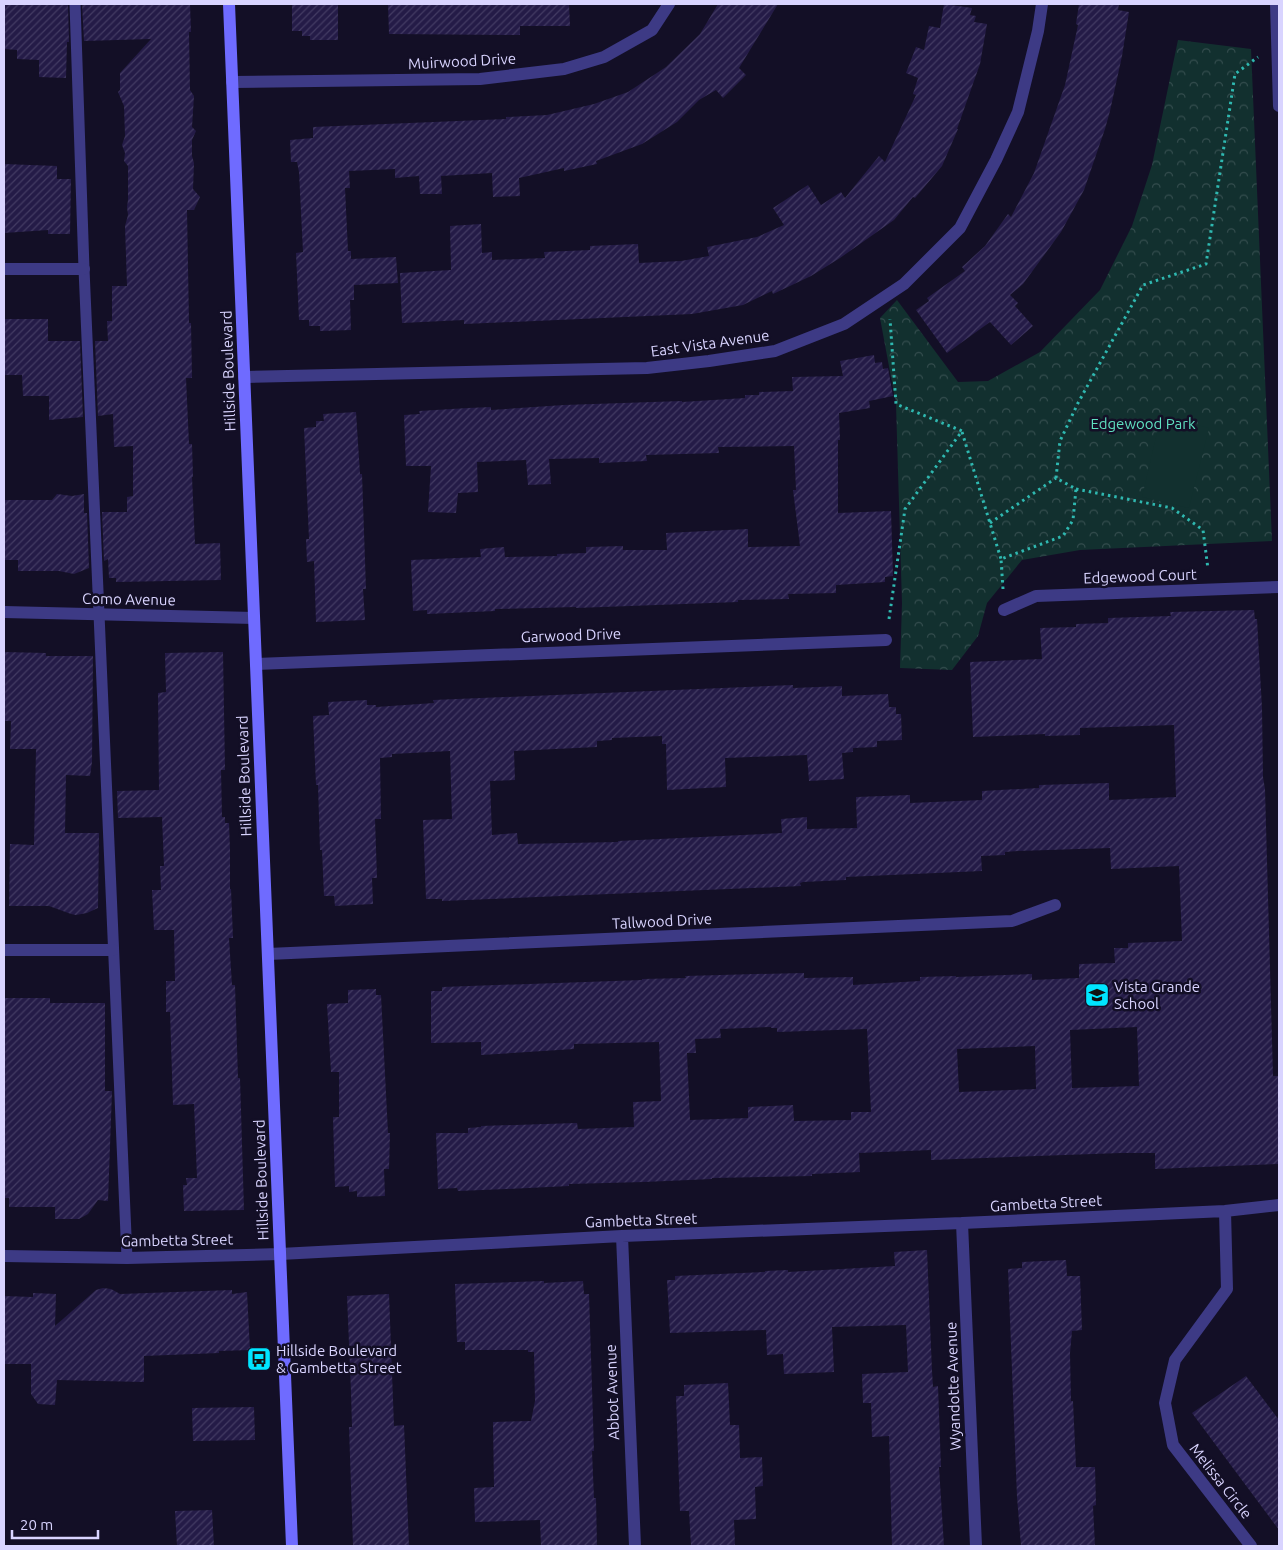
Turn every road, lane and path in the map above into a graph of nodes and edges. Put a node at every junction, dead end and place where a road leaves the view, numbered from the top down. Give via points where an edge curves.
1 (75, 4) edge
2 (229, 4) edge
3 (669, 4) edge
4 (1042, 4) edge
5 (1276, 4) edge
6 (1277, 43) junction
7 (232, 82) junction
8 (1279, 106) edge
9 (4, 268) edge
10 (84, 269) junction
11 (889, 294) junction
12 (244, 377) junction
13 (962, 431) junction
14 (1056, 478) junction
15 (1076, 489) junction
16 (990, 523) junction
17 (1001, 559) junction
18 (1279, 587) edge
19 (1211, 591) junction
20 (1004, 610) joint
21 (4, 612) edge
22 (99, 614) junction
23 (254, 618) junction
24 (886, 640) joint
25 (256, 664) junction
26 (1055, 905) dead end
27 (4, 950) edge
28 (113, 950) junction
29 (268, 954) junction
30 (1279, 1205) edge
31 (1225, 1211) junction
32 (962, 1223) junction
33 (622, 1236) junction
34 (280, 1254) junction
35 (4, 1256) edge
36 (126, 1258) junction
37 (292, 1546) edge
38 (635, 1546) edge
39 (976, 1546) edge
40 (1251, 1546) edge

1 - 10 lane
2 - 7 main road, Hillside Boulevard
3 - 7 street, Muirwood Drive via 652,30 604,56 564,69 480,79
4 - 11 street, East Vista Avenue via 1018,112 996,160 960,228 904,284
5 - 6 street
6 - 8 street
6 - 14 path via 1234,74 1206,264 1143,285 1060,441
7 - 12 main road, Hillside Boulevard
9 - 10 street
10 - 22 lane
11 - 12 street, East Vista Avenue via 844,324 775,352 709,362 647,368
11 - 13 path via 896,404
12 - 23 main road, Hillside Boulevard
13 - 16 path
13 - 24 path via 905,509
14 - 15 path
14 - 16 path
15 - 17 path via 1073,520 1063,536
15 - 19 path via 1172,508 1203,530
16 - 17 path
17 - 20 path
18 - 19 street, Edgewood Court
19 - 20 street, Edgewood Court via 1036,596
21 - 22 street, Como Avenue
22 - 23 street, Como Avenue
22 - 28 lane
23 - 25 main road, Hillside Boulevard
24 - 25 street, Garwood Drive
25 - 29 main road, Hillside Boulevard
26 - 29 street, Tallwood Drive via 1012,921
27 - 28 street
28 - 36 lane
29 - 34 main road, Hillside Boulevard
30 - 31 street, Gambetta Street
31 - 32 street, Gambetta Street
31 - 40 street, Melissa Circle via 1227,1289 1175,1360 1165,1403 1173,1445
32 - 33 street, Gambetta Street
32 - 39 street, Wyandotte Avenue
33 - 34 street, Gambetta Street
33 - 38 street, Abbot Avenue
34 - 36 street, Gambetta Street
34 - 37 main road, Hillside Boulevard
35 - 36 street, Gambetta Street

